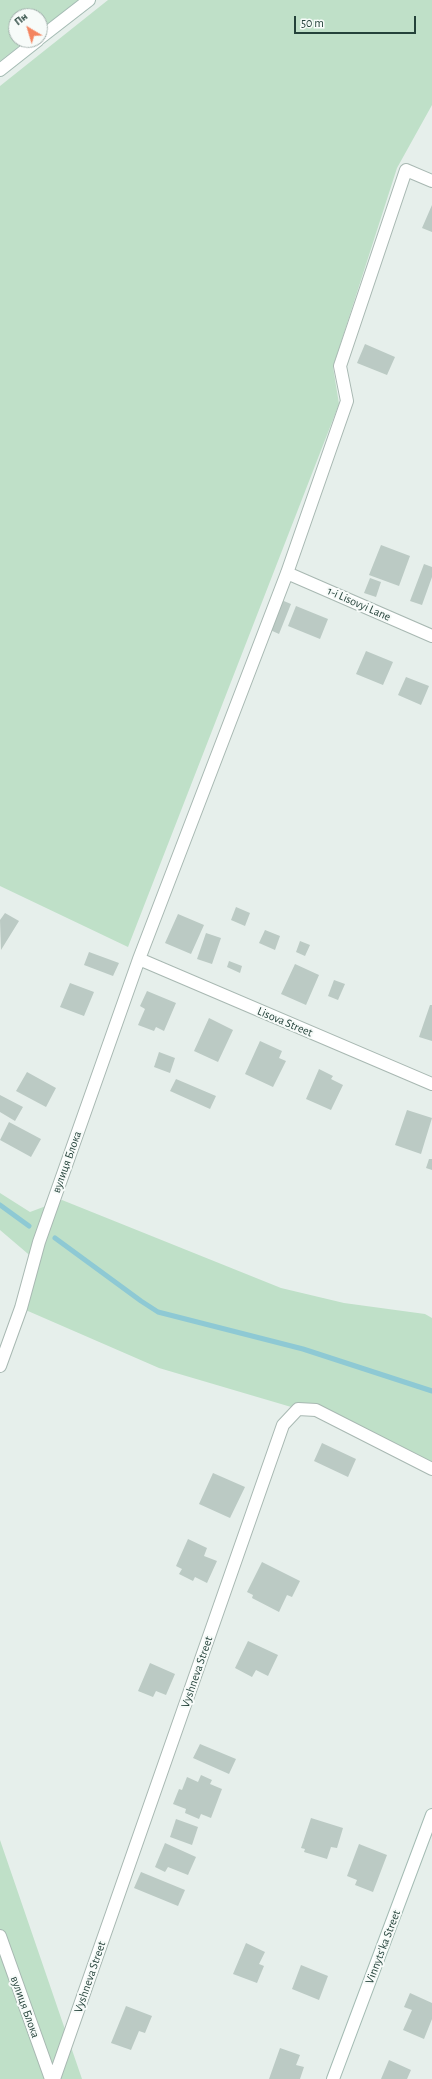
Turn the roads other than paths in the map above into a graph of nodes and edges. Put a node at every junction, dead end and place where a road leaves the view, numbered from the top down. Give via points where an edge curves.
1 (89, 0) edge
2 (48, 32) edge
3 (28, 48) edge
4 (0, 70) edge
5 (432, 181) edge
6 (287, 573) junction
7 (432, 636) edge
8 (139, 960) junction
9 (432, 1084) edge
10 (0, 1366) edge
11 (432, 1469) edge
12 (432, 1815) edge
13 (0, 1936) edge
14 (52, 2079) edge
15 (333, 2079) edge

1 - 2 street
3 - 4 street
5 - 6 street, вулиця Блока via 406,170 340,366 347,401
6 - 7 street, 1-i Lisovyi Lane
6 - 8 street, вулиця Блока
8 - 9 street, Lisova Street
8 - 10 street, вулиця Блока via 39,1242 21,1308
11 - 14 street, Vyshneva Street via 316,1410 298,1409 283,1425
12 - 15 street, Vinnyts'ka Street
13 - 14 street, вулиця Блока

